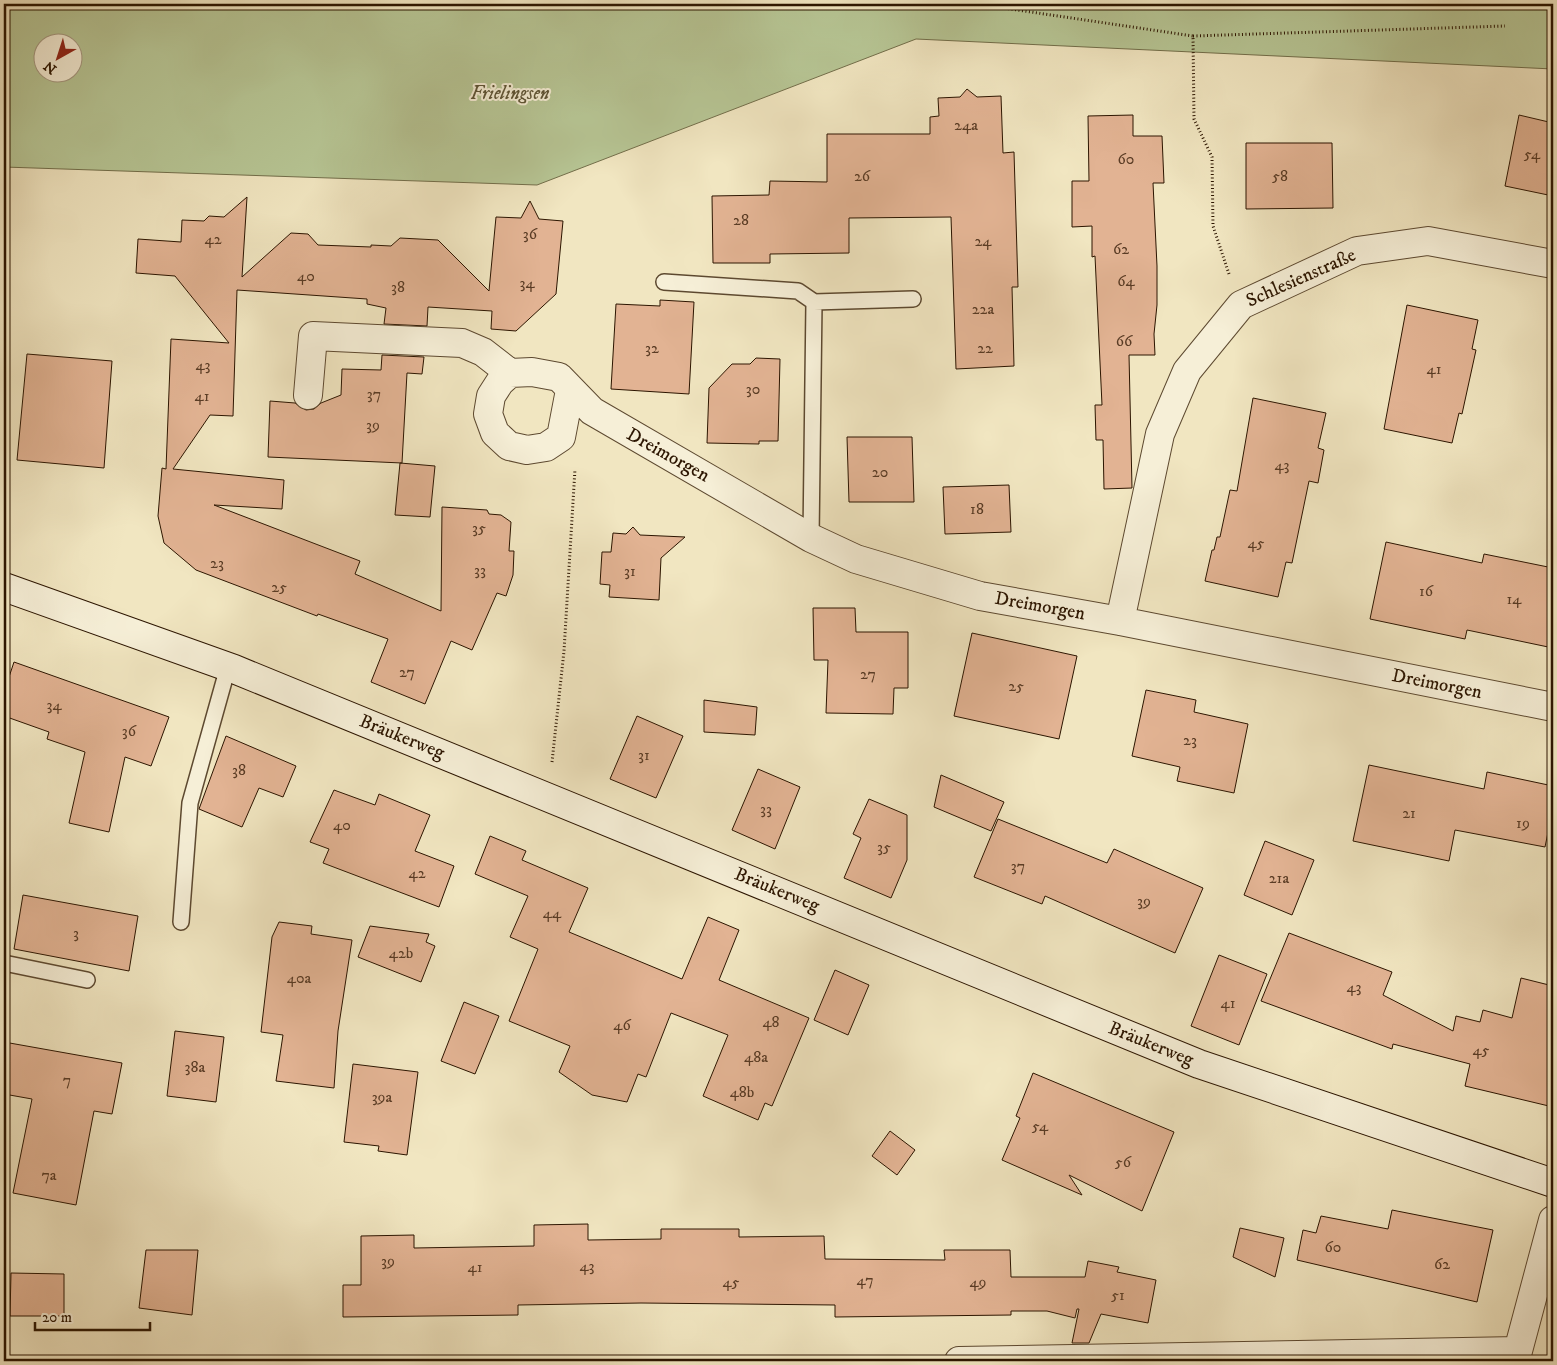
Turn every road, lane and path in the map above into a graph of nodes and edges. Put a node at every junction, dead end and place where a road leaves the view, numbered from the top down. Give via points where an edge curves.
1 (977, 4) edge
2 (988, 5) edge
3 (1505, 26) dead end
4 (1193, 36) junction
5 (1553, 264) edge
6 (664, 282) dead end
7 (913, 299) dead end
8 (814, 302) junction
9 (1240, 305) junction
10 (510, 373) junction
11 (570, 390) junction
12 (308, 395) dead end
13 (561, 437) junction
14 (811, 538) junction
15 (4, 587) edge
16 (1120, 620) junction
17 (228, 668) junction
18 (1553, 707) edge
19 (552, 765) dead end
20 (180, 922) dead end
21 (4, 963) edge
22 (87, 980) dead end
23 (1553, 1183) edge
24 (1553, 1220) edge
25 (1517, 1356) edge
26 (1319, 1358) edge
27 (1057, 1360) edge
28 (959, 1361) edge

1 - 2 path
2 - 4 path
3 - 4 path
4 - 9 path via 1194,119 1212,157 1212,226
5 - 9 street, Schlesienstraße via 1428,241 1357,251
6 - 8 lane via 798,291
7 - 8 lane
8 - 14 lane
9 - 16 street, Schlesienstraße via 1187,371 1160,434
10 - 11 street, Dreimorgen via 532,372 559,377
10 - 12 street via 483,352 462,343 313,336
10 - 13 street via 490,396 488,414 495,433 510,446 527,450 546,447
11 - 13 street
11 - 14 street, Dreimorgen via 592,411
13 - 19 path via 576,459 564,651
14 - 16 street, Dreimorgen via 856,559 980,596
15 - 17 street, Bräukerweg
16 - 18 street, Dreimorgen
17 - 20 lane via 190,803
17 - 23 street, Bräukerweg via 1199,1064
21 - 22 lane
24 - 25 street
25 - 26 street
26 - 27 street
27 - 28 street

